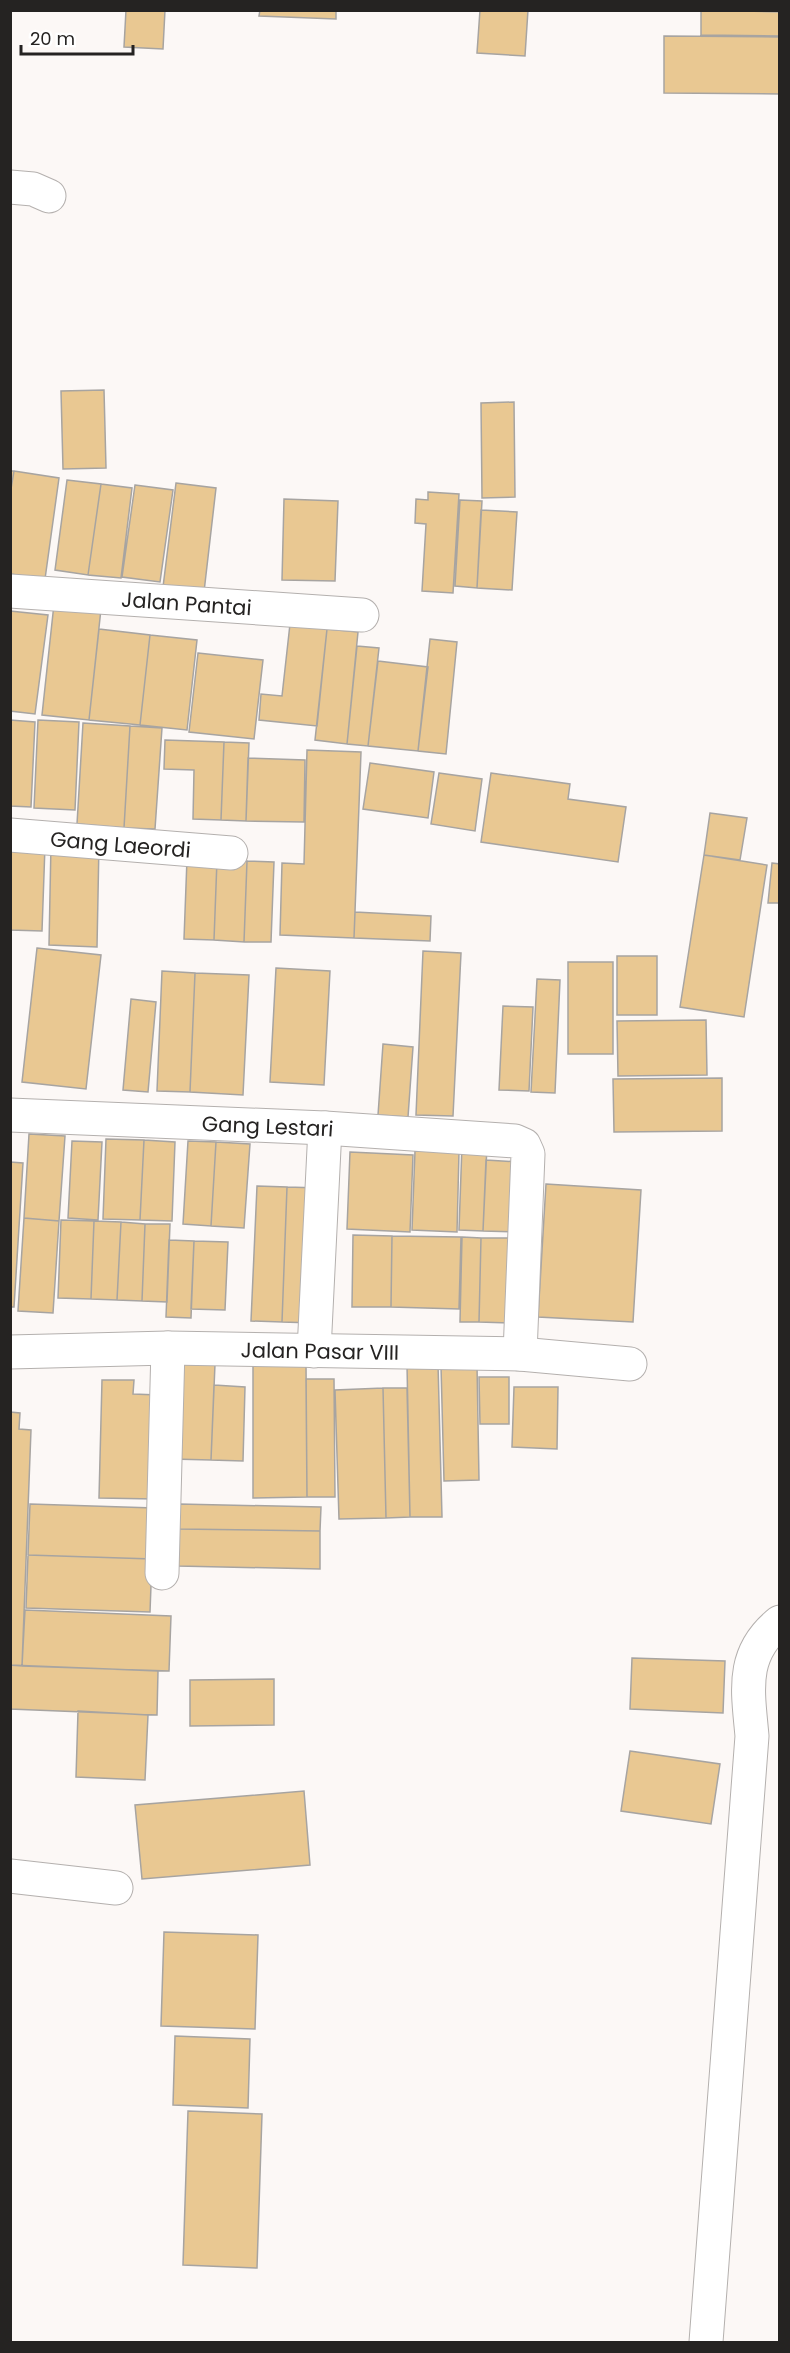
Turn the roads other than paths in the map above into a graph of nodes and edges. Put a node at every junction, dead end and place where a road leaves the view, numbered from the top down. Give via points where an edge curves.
1 (10, 187) edge
2 (49, 196) dead end
3 (10, 591) edge
4 (362, 615) dead end
5 (10, 835) edge
6 (231, 853) dead end
7 (10, 1115) edge
8 (325, 1128) junction
9 (168, 1348) junction
10 (314, 1351) junction
11 (10, 1352) edge
12 (520, 1354) junction
13 (630, 1364) dead end
14 (162, 1573) dead end
15 (780, 1622) edge
16 (10, 1876) edge
17 (116, 1887) dead end
18 (706, 2343) edge

1 - 2 street via 33,189
3 - 4 street, Jalan Pantai
5 - 6 street, Gang Laeordi
7 - 8 street, Gang Lestari
8 - 10 street
8 - 12 street, Gang Lestari via 515,1141 524,1145 528,1154
9 - 10 street, Jalan Pasar VIII
9 - 11 street, Jalan Pasar VIII
9 - 14 street
10 - 12 street, Jalan Pasar VIII
12 - 13 street, Jalan Pasar VIII
15 - 18 street via 756,1647 748,1684 752,1736
16 - 17 street

